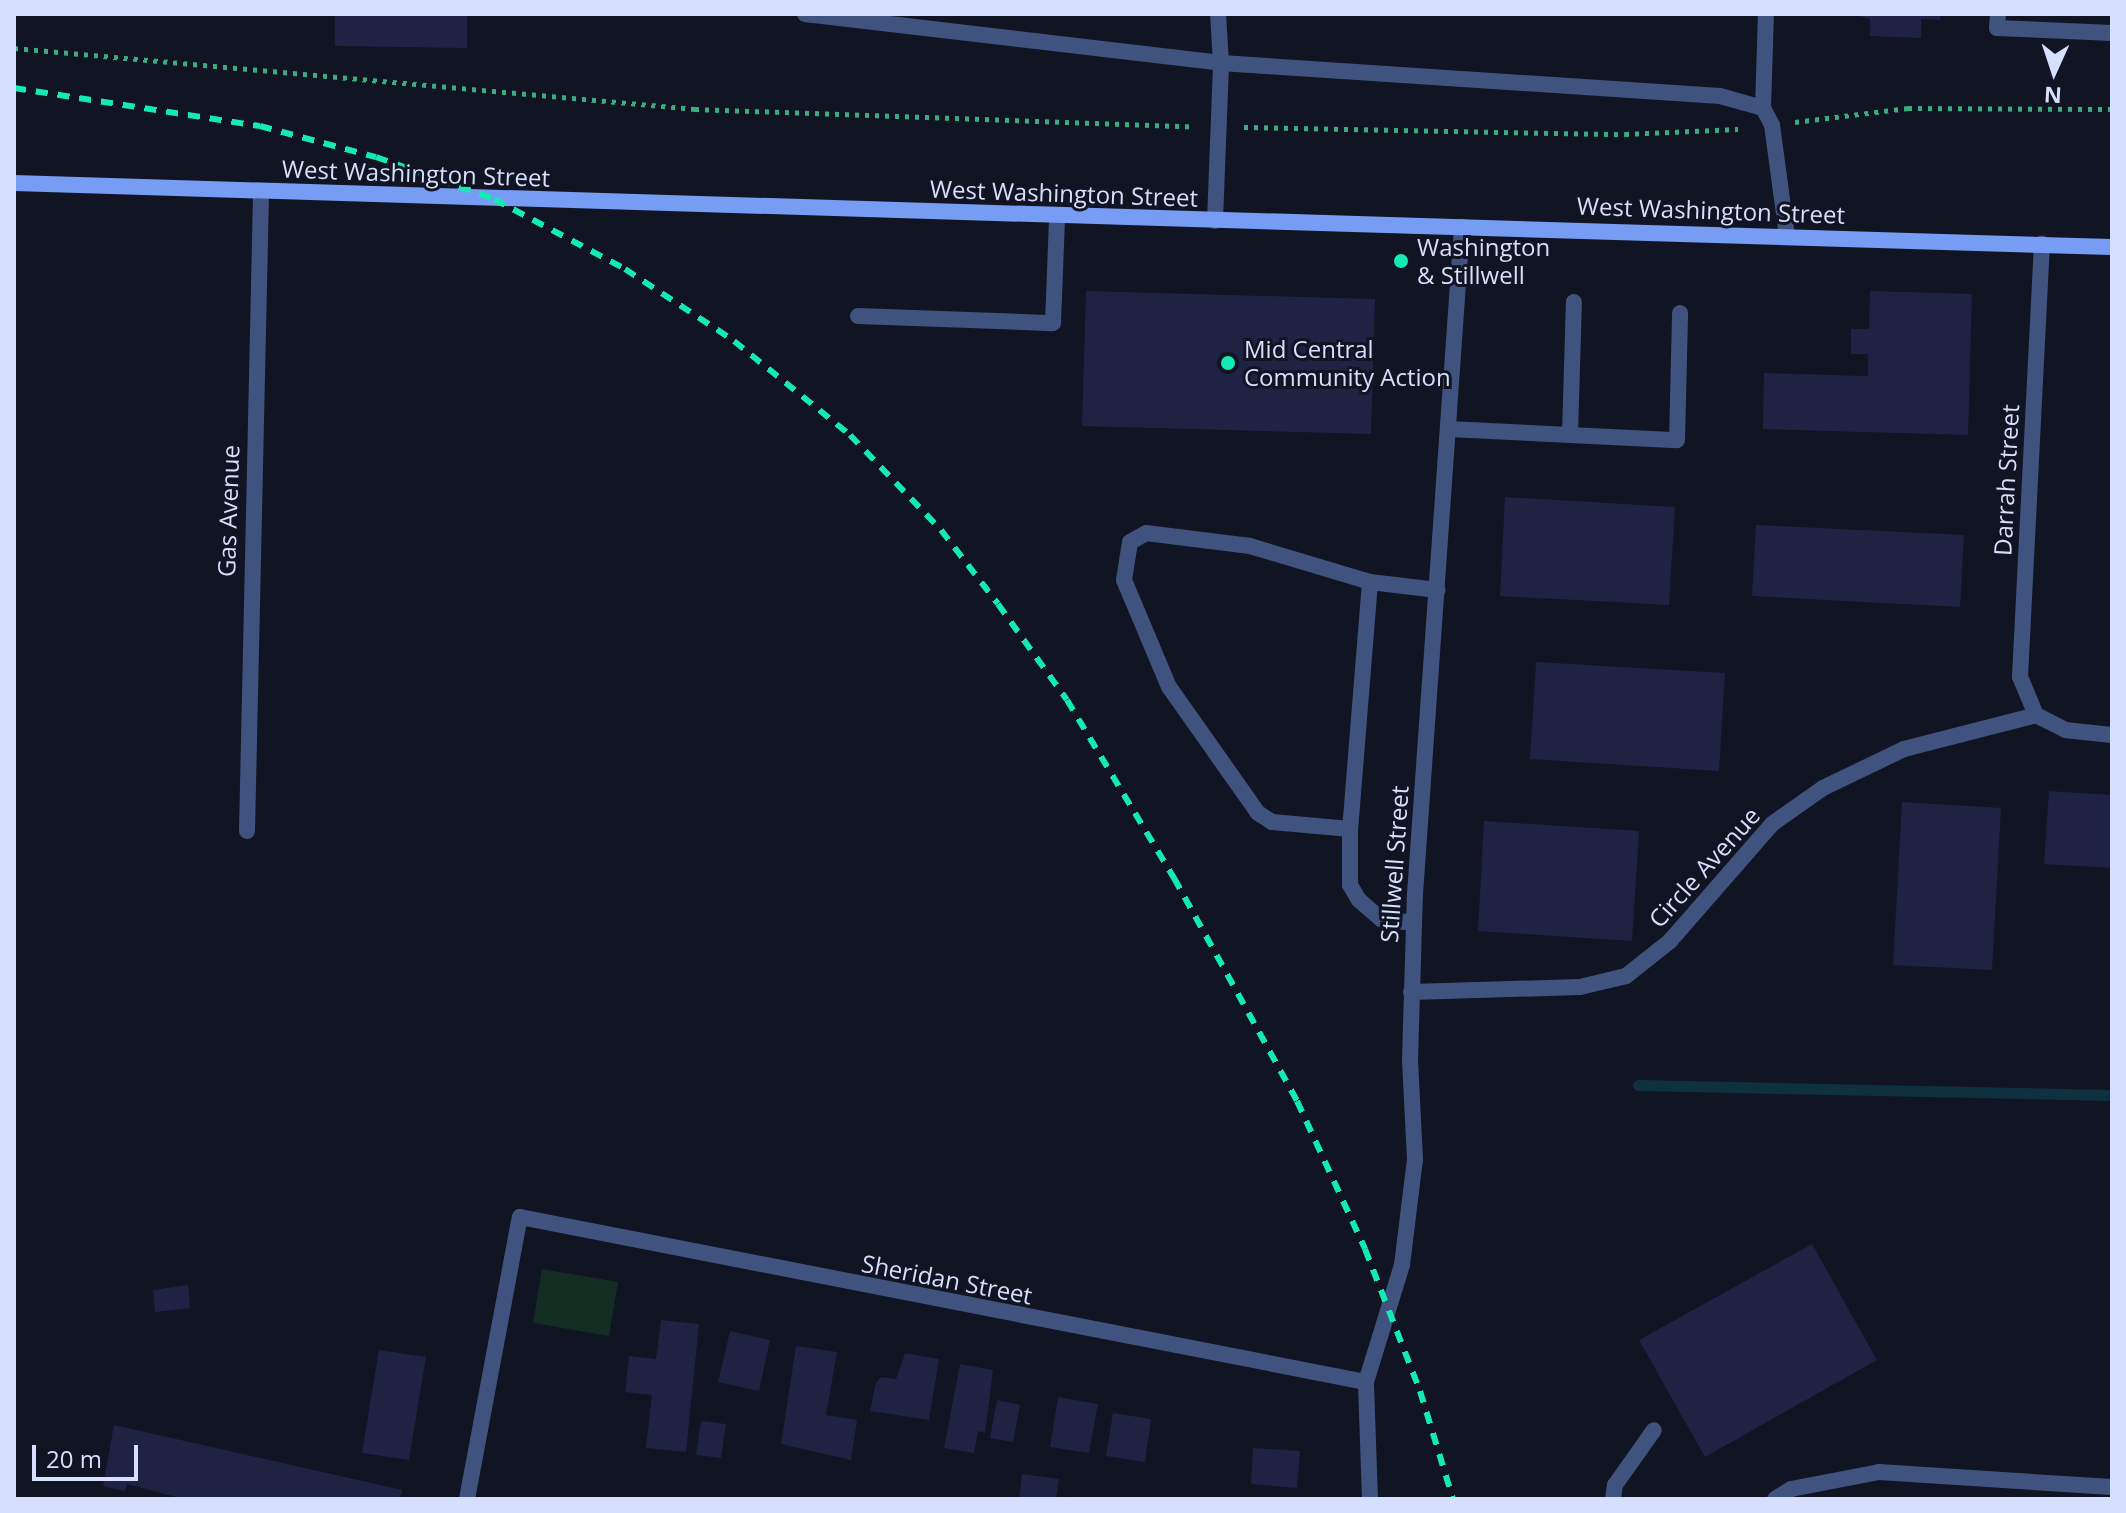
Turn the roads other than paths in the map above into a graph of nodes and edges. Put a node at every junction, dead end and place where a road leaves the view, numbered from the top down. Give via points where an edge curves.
1 (805, 14) edge
2 (1218, 14) edge
3 (1766, 14) edge
4 (1998, 14) edge
5 (2112, 33) edge
6 (1221, 63) junction
7 (1763, 108) junction
8 (14, 183) edge
9 (261, 193) junction
10 (1057, 217) junction
11 (1215, 221) junction
12 (1462, 227) junction
13 (1787, 236) junction
14 (2042, 244) junction
15 (2112, 247) edge
16 (1574, 302) dead end
17 (1680, 313) dead end
18 (858, 316) dead end
19 (1449, 429) junction
20 (1570, 434) junction
21 (1370, 582) junction
22 (1438, 590) junction
23 (2036, 715) junction
24 (2112, 735) edge
25 (1350, 829) junction
26 (247, 831) dead end
27 (1414, 923) junction
28 (1411, 992) junction
29 (1366, 1382) junction
30 (1654, 1430) dead end
31 (2112, 1487) edge
32 (467, 1499) edge
33 (1370, 1499) edge
34 (1613, 1499) edge
35 (1775, 1499) edge

1 - 6 street
2 - 6 street
3 - 7 street
4 - 5 street via 1997,28
6 - 7 street via 1720,96
6 - 11 street
7 - 13 street via 1772,125
8 - 9 main road, West Washington Street
9 - 10 main road, West Washington Street
9 - 26 street, Gas Avenue
10 - 11 main road, West Washington Street
10 - 18 street via 1053,323
11 - 12 main road, West Washington Street
12 - 13 main road, West Washington Street
12 - 19 street, Stillwell Street
13 - 14 main road, West Washington Street
14 - 15 main road, West Washington Street
14 - 23 street, Darrah Street via 2020,677
16 - 20 street
17 - 20 street via 1677,440
19 - 20 street
19 - 22 street, Stillwell Street
21 - 22 street
21 - 25 street
21 - 25 street via 1250,546 1146,533 1130,542 1124,561 1124,580 1169,687 1258,813 1292,828
22 - 27 street, Stillwell Street
23 - 24 street via 2065,730
23 - 28 street, Circle Avenue via 1904,749 1823,788 1772,824 1670,941 1626,976 1580,987
25 - 27 street via 1350,885 1359,900 1381,919
27 - 28 street, Stillwell Street
28 - 29 street, Stillwell Street via 1415,1159 1409,1222
29 - 32 street, Sheridan Street via 520,1217
29 - 33 street, Stillwell Street
30 - 34 street via 1615,1485
31 - 35 street via 1879,1472 1791,1489

